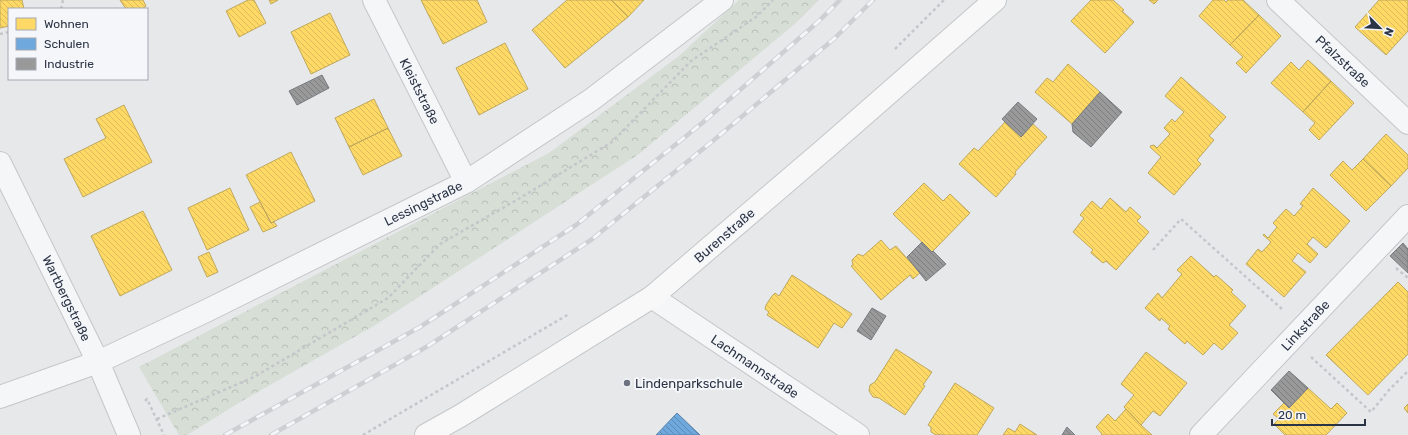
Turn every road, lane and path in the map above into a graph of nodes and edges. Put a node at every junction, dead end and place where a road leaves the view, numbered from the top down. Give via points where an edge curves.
1 (374, 0) edge
2 (722, 0) edge
3 (773, 0) edge
4 (944, 0) edge
5 (995, 0) edge
6 (1278, 0) edge
7 (891, 53) dead end
8 (1408, 122) edge
9 (0, 163) edge
10 (466, 182) junction
11 (1408, 216) edge
12 (1153, 250) dead end
13 (652, 297) junction
14 (572, 312) dead end
15 (1297, 334) junction
16 (98, 362) junction
17 (1408, 372) edge
18 (0, 397) edge
19 (157, 419) dead end
20 (129, 435) edge
21 (363, 435) edge
22 (426, 435) edge
23 (858, 435) edge
24 (1201, 435) edge

1 - 10 street, Kleiststraße
2 - 10 street, Lessingstraße via 591,100
3 - 19 path via 756,17 691,61 612,142 440,244 388,298 254,377
4 - 7 path
5 - 13 street, Burenstraße
6 - 8 street, Pfalzstraße
9 - 16 street, Wartbergstraße
10 - 16 street, Lessingstraße
11 - 15 street, Linkstraße
12 - 15 path via 1181,218
13 - 22 street, Burenstraße
13 - 23 street, Lachmannstraße
14 - 21 path
15 - 17 path via 1370,412
15 - 24 street, Linkstraße
16 - 18 street, Lessingstraße
16 - 20 street, Wartbergstraße

